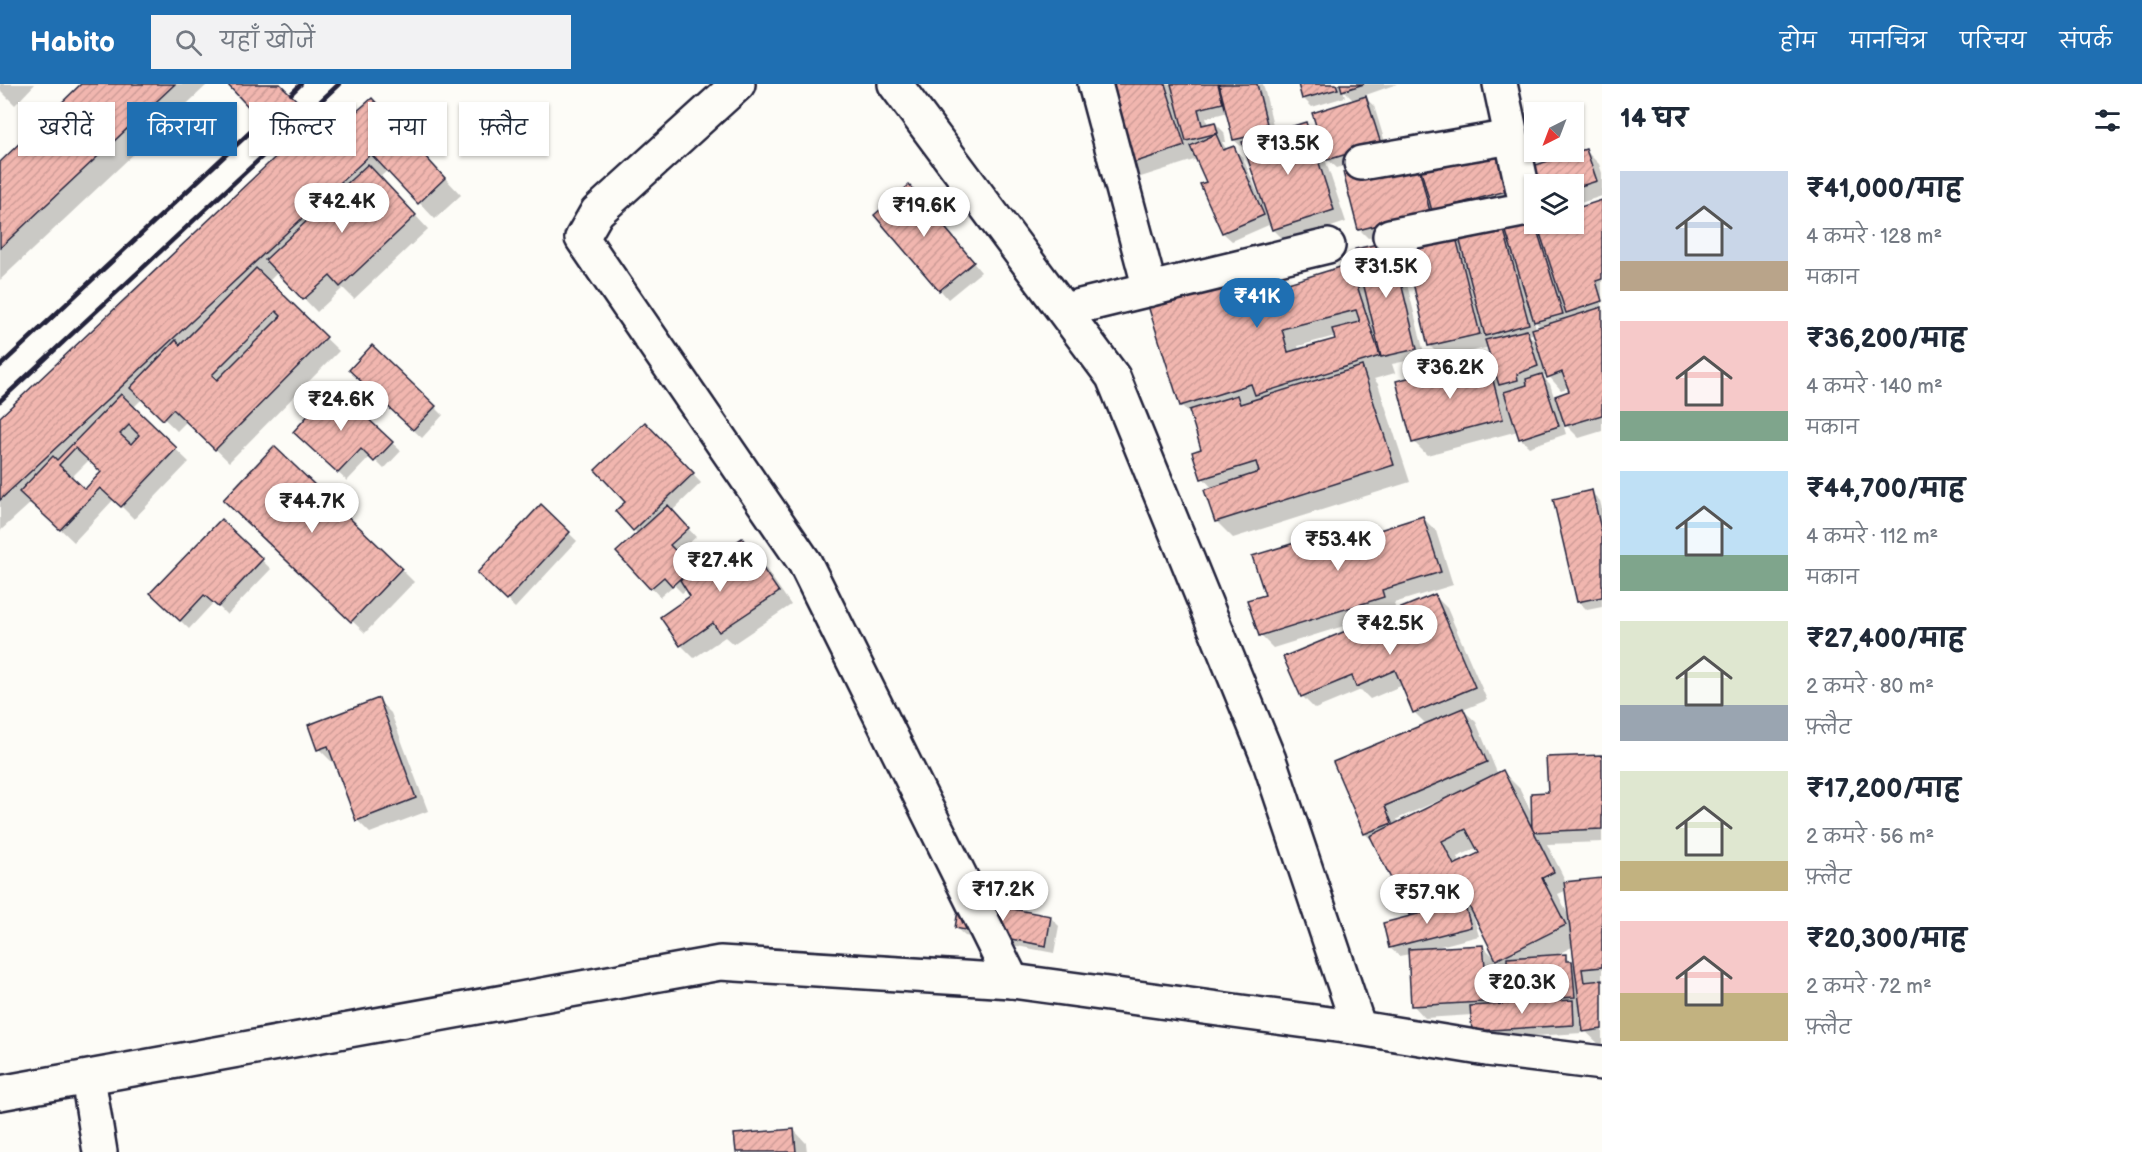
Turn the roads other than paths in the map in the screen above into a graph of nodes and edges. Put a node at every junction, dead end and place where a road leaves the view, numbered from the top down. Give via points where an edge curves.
1 (738, 84) edge
2 (895, 84) edge
3 (1095, 84) edge
4 (1500, 84) edge
5 (1511, 137) junction
6 (1361, 163) dead end
7 (1390, 236) dead end
8 (1328, 246) dead end
9 (1149, 290) junction
10 (1064, 310) junction
11 (1012, 981) junction
12 (1359, 1028) junction
13 (1602, 1063) edge
14 (88, 1078) junction
15 (0, 1093) edge
16 (100, 1152) edge

1 - 11 street via 597,212 582,238 805,563
2 - 10 street
3 - 9 street
4 - 5 street
5 - 6 street
5 - 7 street via 1527,209
8 - 9 street
9 - 10 street
10 - 12 street via 1118,388 1269,760
11 - 12 street
11 - 14 street via 720,963
12 - 13 street
14 - 15 street
14 - 16 street

